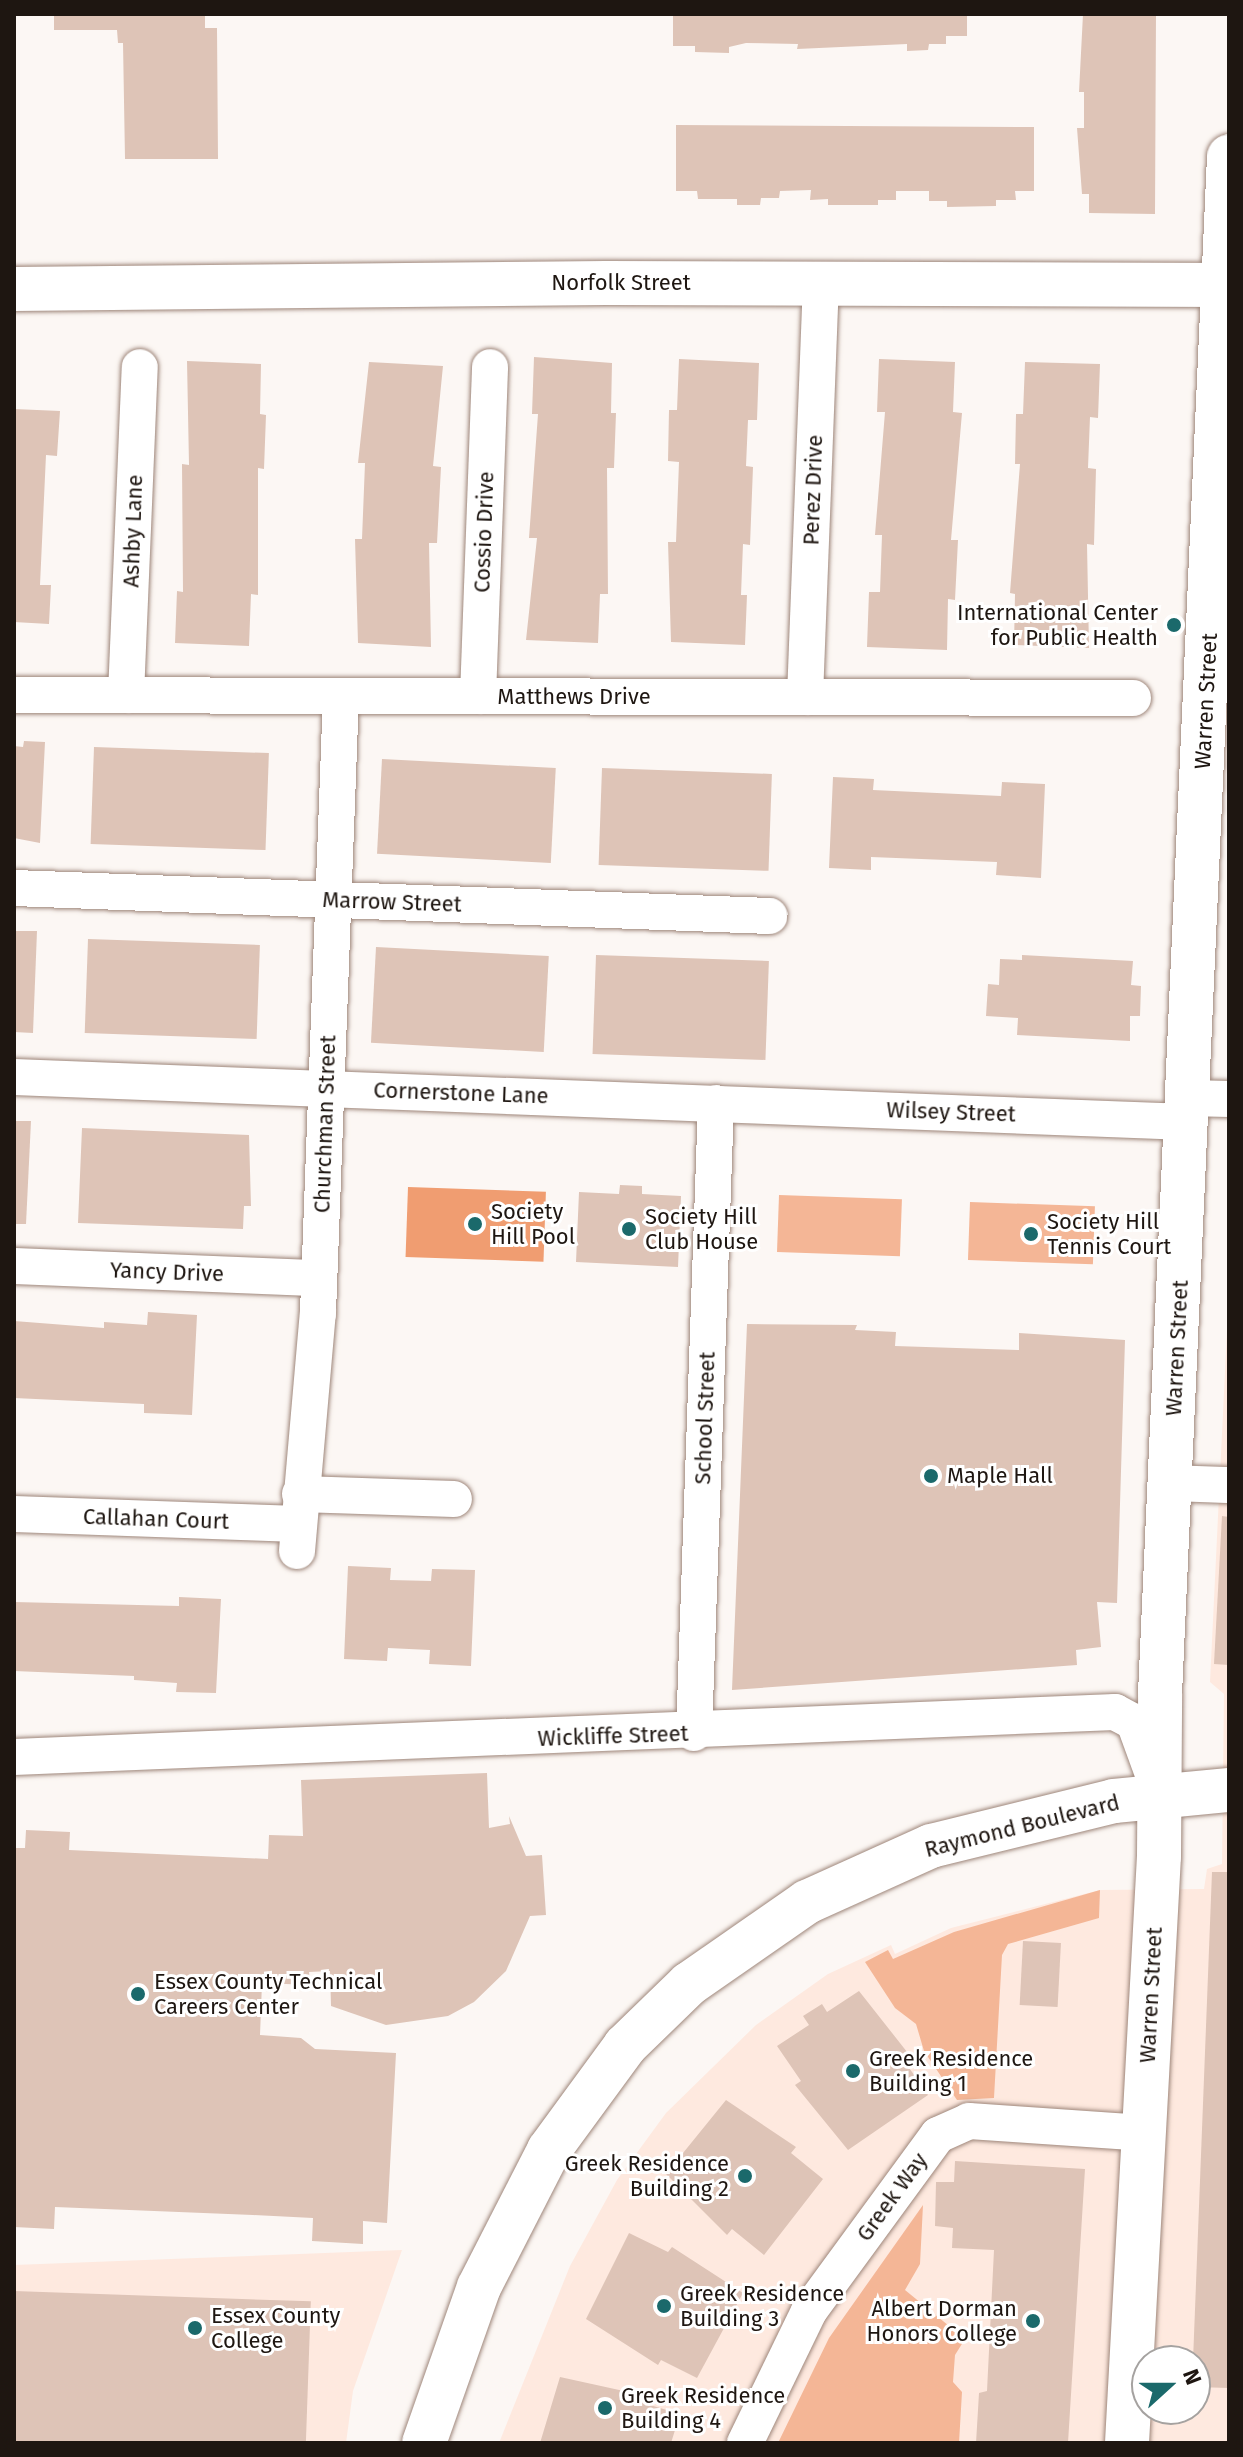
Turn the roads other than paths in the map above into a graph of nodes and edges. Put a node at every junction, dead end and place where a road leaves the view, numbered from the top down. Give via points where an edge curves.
1 (1229, 157) edge
2 (821, 283) junction
3 (1226, 285) edge
4 (14, 289) edge
5 (140, 367) dead end
6 (490, 367) dead end
7 (1218, 691) edge
8 (14, 695) edge
9 (126, 695) junction
10 (341, 696) junction
11 (478, 696) junction
12 (805, 697) junction
13 (1133, 698) dead end
14 (14, 888) edge
15 (333, 900) junction
16 (769, 916) dead end
17 (14, 1077) edge
18 (326, 1088) junction
19 (716, 1103) junction
20 (1201, 1106) edge
21 (14, 1266) edge
22 (319, 1278) junction
23 (1171, 1483) junction
24 (1229, 1485) edge
25 (454, 1499) dead end
26 (14, 1514) edge
27 (298, 1523) junction
28 (694, 1733) junction
29 (14, 1757) edge
30 (1229, 1790) edge
31 (1160, 1794) junction
32 (1144, 2133) junction
33 (424, 2443) edge
34 (745, 2443) edge
35 (1127, 2443) edge

1 - 3 main road, Warren Street
2 - 3 main road, Norfolk Street
2 - 4 main road, Norfolk Street
2 - 12 street, Perez Drive
3 - 7 main road, Warren Street
5 - 9 street, Ashby Lane
6 - 11 street, Cossio Drive
7 - 20 main road, Warren Street
8 - 9 street, Matthews Drive
9 - 10 street, Matthews Drive
10 - 11 street, Matthews Drive
10 - 15 street, Churchman Street
11 - 12 street, Matthews Drive
12 - 13 street, Matthews Drive
14 - 15 street, Marrow Street
15 - 16 street, Marrow Street
15 - 18 street, Churchman Street
17 - 18 street, Cornerstone Lane
18 - 19 street, Cornerstone Lane
18 - 22 street, Churchman Street
19 - 20 street, Wilsey Street
19 - 28 street, School Street
20 - 23 main road, Warren Street
21 - 22 street, Yancy Drive
22 - 27 street, Churchman Street
23 - 24 street
23 - 31 main road, Warren Street
25 - 27 street, Callahan Court
26 - 27 street, Callahan Court
28 - 29 street, Wickliffe Street
28 - 31 street, Wickliffe Street via 1115,1712 1134,1722
30 - 31 main road, Raymond Boulevard
31 - 32 main road, Warren Street
31 - 33 main road, Raymond Boulevard via 975,1833 889,1862 765,1926 689,1984 625,2046 549,2150 479,2287
32 - 34 street, Greek Way via 969,2121 938,2135 809,2311
32 - 35 main road, Warren Street

